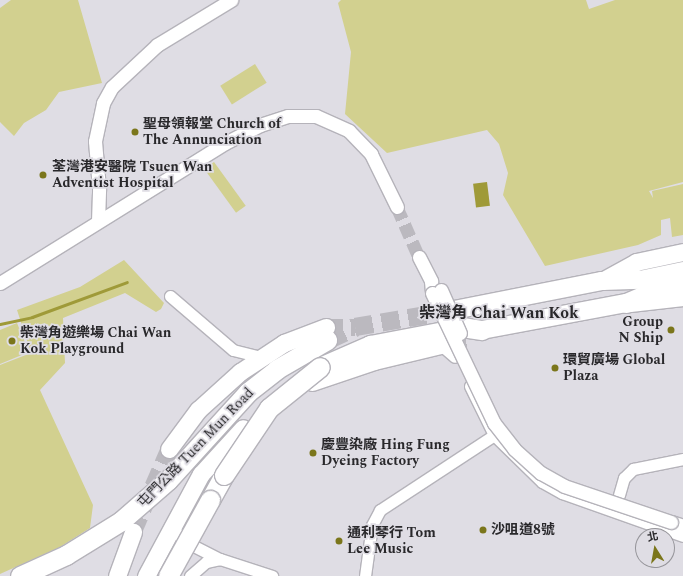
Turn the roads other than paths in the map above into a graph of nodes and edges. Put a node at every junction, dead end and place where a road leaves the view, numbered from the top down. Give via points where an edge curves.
1 (231, 0) edge
2 (99, 188) junction
3 (122, 205) junction
4 (398, 207) tunnel mouth
5 (98, 221) junction
6 (683, 252) edge
7 (419, 257) tunnel mouth
8 (683, 271) edge
9 (602, 281) junction
10 (0, 283) edge
11 (683, 286) edge
12 (170, 296) dead end
13 (683, 297) edge
14 (626, 303) junction
15 (454, 310) dead end
16 (471, 332) tunnel mouth
17 (326, 334) joint
18 (447, 344) joint
19 (233, 350) junction
20 (261, 357) junction
21 (240, 372) junction
22 (312, 382) dead end
23 (470, 386) dead end
24 (243, 428) dead end
25 (494, 435) junction
26 (169, 449) tunnel mouth
27 (683, 459) edge
28 (619, 495) dead end
29 (677, 521) edge
30 (170, 526) junction
31 (133, 532) tunnel mouth
32 (683, 536) edge
33 (220, 559) junction
34 (20, 576) edge
35 (117, 576) edge
36 (146, 576) edge
37 (168, 576) edge
38 (190, 576) edge
39 (272, 576) edge
40 (365, 576) edge

1 - 2 street via 157,45 112,87 103,103 95,141
2 - 3 street via 108,198
2 - 5 street
3 - 4 street via 250,129 278,118 308,115 341,125 365,146
3 - 5 street
5 - 10 street
6 - 9 main road via 636,262
7 - 29 street, bridge via 500,420 519,445 544,467 567,481
8 - 9 highway via 640,280
9 - 15 highway
11 - 14 highway via 652,292
12 - 19 street
13 - 14 main road
14 - 16 highway
17 - 20 main road via 284,343
17 - 34 highway, 屯門公路 Tuen Mun Road via 248,392 168,480 121,521 66,555
18 - 22 main road via 374,361
18 - 37 highway, 屯門公路 Tuen Mun Road, bridge via 358,349 316,370 281,396 248,434
19 - 20 street
19 - 21 street
20 - 21 main road
21 - 26 main road via 198,410
23 - 25 street
24 - 30 main road via 201,474
25 - 32 street via 548,485
25 - 40 street via 380,510 372,525
27 - 28 street via 633,469 624,478
30 - 33 street via 186,542
30 - 36 main road
31 - 35 main road
33 - 38 street via 206,562
33 - 39 street

